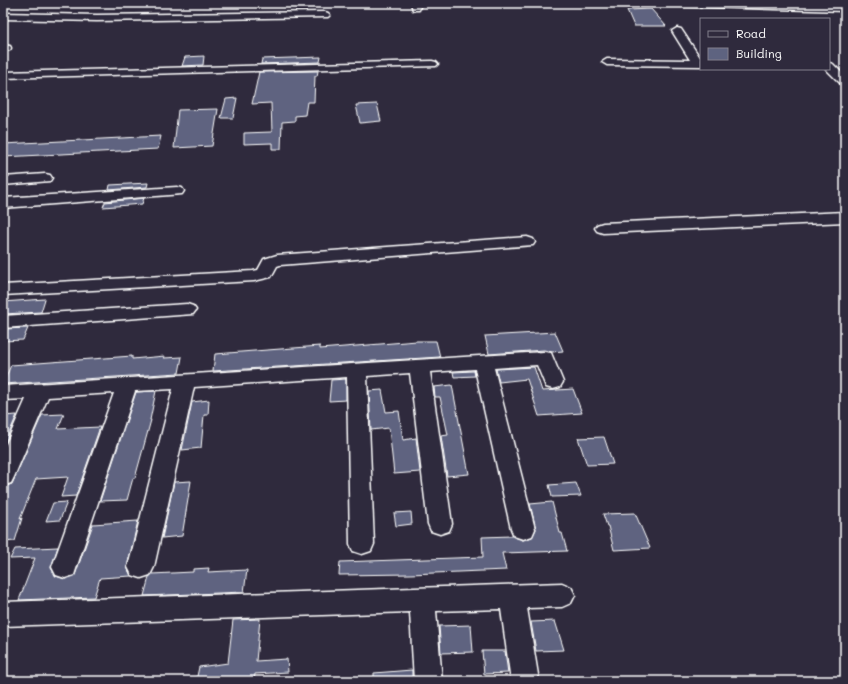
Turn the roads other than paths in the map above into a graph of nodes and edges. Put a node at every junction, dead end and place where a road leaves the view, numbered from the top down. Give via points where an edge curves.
1 (671, 3) edge
2 (843, 10) edge
3 (325, 15) dead end
4 (3, 16) edge
5 (677, 31) dead end
6 (830, 56) edge
7 (607, 62) dead end
8 (700, 63) edge
9 (432, 64) dead end
10 (835, 65) edge
11 (3, 75) edge
12 (845, 82) edge
13 (45, 178) dead end
14 (3, 181) edge
15 (177, 191) dead end
16 (3, 203) edge
17 (845, 217) edge
18 (603, 228) dead end
19 (527, 242) dead end
20 (3, 290) edge
21 (187, 310) dead end
22 (3, 322) edge
23 (483, 360) junction
24 (419, 365) junction
25 (357, 370) junction
26 (185, 382) junction
27 (553, 382) dead end
28 (127, 385) junction
29 (40, 391) junction
30 (3, 393) edge
31 (3, 477) edge
32 (440, 524) dead end
33 (523, 530) dead end
34 (362, 544) dead end
35 (65, 567) dead end
36 (141, 567) dead end
37 (562, 595) dead end
38 (512, 597) junction
39 (422, 600) junction
40 (3, 614) edge
41 (428, 681) edge
42 (525, 681) edge

1 - 2 street
3 - 4 street via 104,18
5 - 8 street
6 - 10 street
7 - 8 street
9 - 11 street
10 - 12 street
13 - 14 street
15 - 16 street
17 - 18 street
19 - 20 street via 277,260 270,263 265,272 254,276
21 - 22 street
23 - 24 street
23 - 27 street via 544,358
23 - 33 street
24 - 25 street
24 - 32 street
25 - 26 street
25 - 34 street
26 - 28 street
26 - 36 street
28 - 29 street
28 - 35 street
29 - 30 street
29 - 31 street
37 - 38 street
38 - 39 street
38 - 42 street
39 - 40 street
39 - 41 street

